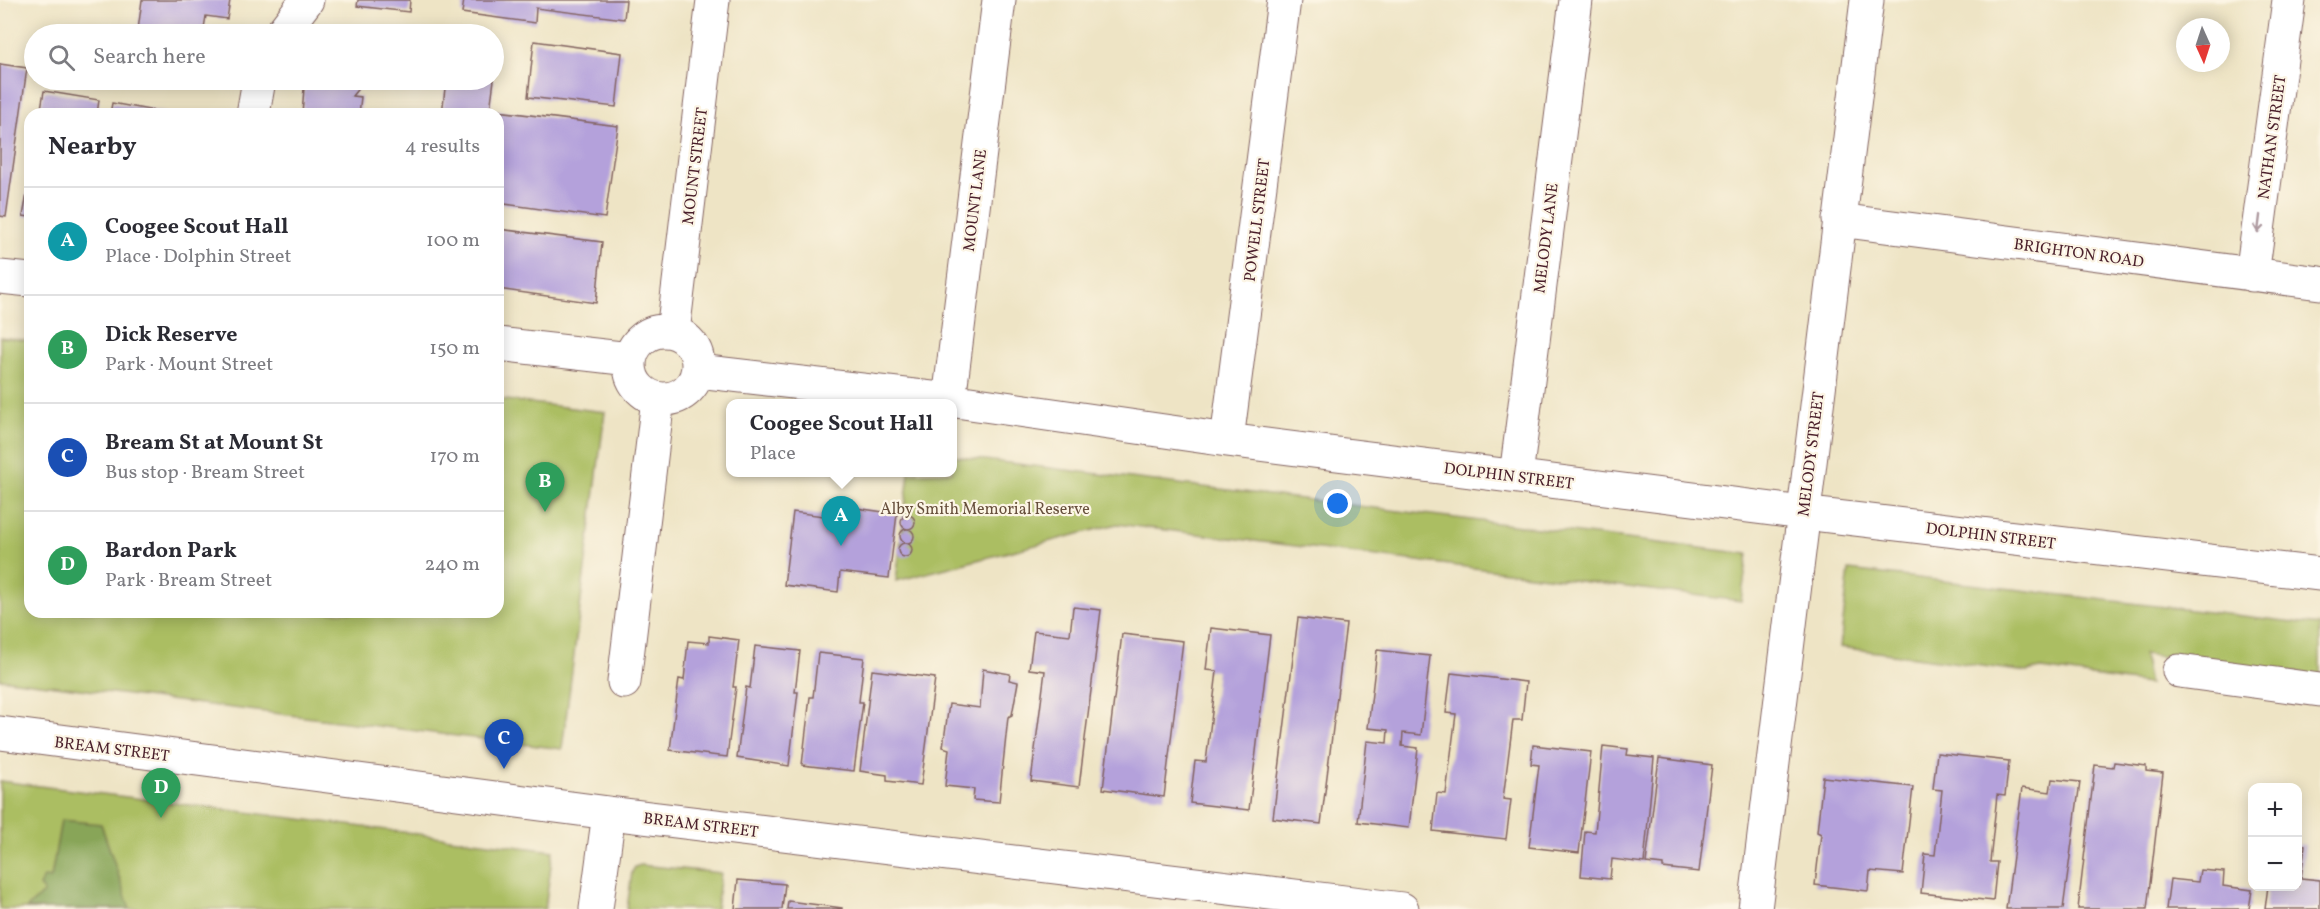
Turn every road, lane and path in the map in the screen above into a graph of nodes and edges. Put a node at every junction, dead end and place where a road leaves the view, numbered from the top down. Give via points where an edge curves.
1 (307, 0) edge
2 (714, 0) edge
3 (999, 0) edge
4 (1284, 0) edge
5 (1575, 0) edge
6 (1867, 0) edge
7 (2289, 0) edge
8 (289, 24) edge
9 (257, 90) edge
10 (254, 108) edge
11 (1839, 220) junction
12 (2252, 275) junction
13 (0, 277) edge
14 (24, 279) edge
15 (2320, 283) edge
16 (673, 332) junction
17 (504, 345) edge
18 (630, 359) junction
19 (698, 371) junction
20 (658, 399) junction
21 (940, 399) edge
22 (949, 399) edge
23 (957, 401) edge
24 (1227, 440) junction
25 (1516, 476) junction
26 (1803, 513) junction
27 (2320, 574) edge
28 (2179, 671) dead end
29 (624, 682) dead end
30 (2320, 690) edge
31 (0, 733) edge
32 (609, 813) junction
33 (596, 909) edge
34 (1402, 909) edge
35 (1755, 909) edge

1 - 8 street
2 - 16 street, MOUNT STREET
3 - 22 street, MOUNT LANE
4 - 24 street, POWELL STREET
5 - 25 street, MELODY LANE
6 - 11 street, MELODY STREET
7 -> 12 street, NATHAN STREET
9 - 10 street
11 - 12 street, BRIGHTON ROAD
11 - 26 street, MELODY STREET
12 - 15 street, BRIGHTON ROAD
13 - 14 street
16 - 18 street via 654,332 642,338
16 - 19 street via 693,347
17 - 18 street
18 - 20 street via 635,386
19 - 20 street via 683,394
19 - 21 street, DOLPHIN STREET
20 - 29 street
23 - 24 street, DOLPHIN STREET
24 - 25 street, DOLPHIN STREET
25 - 26 street, DOLPHIN STREET
26 - 27 street, DOLPHIN STREET
26 - 35 street, MELODY STREET
28 - 30 street
31 - 32 street, BREAM STREET
32 - 33 street
32 - 34 street, BREAM STREET

